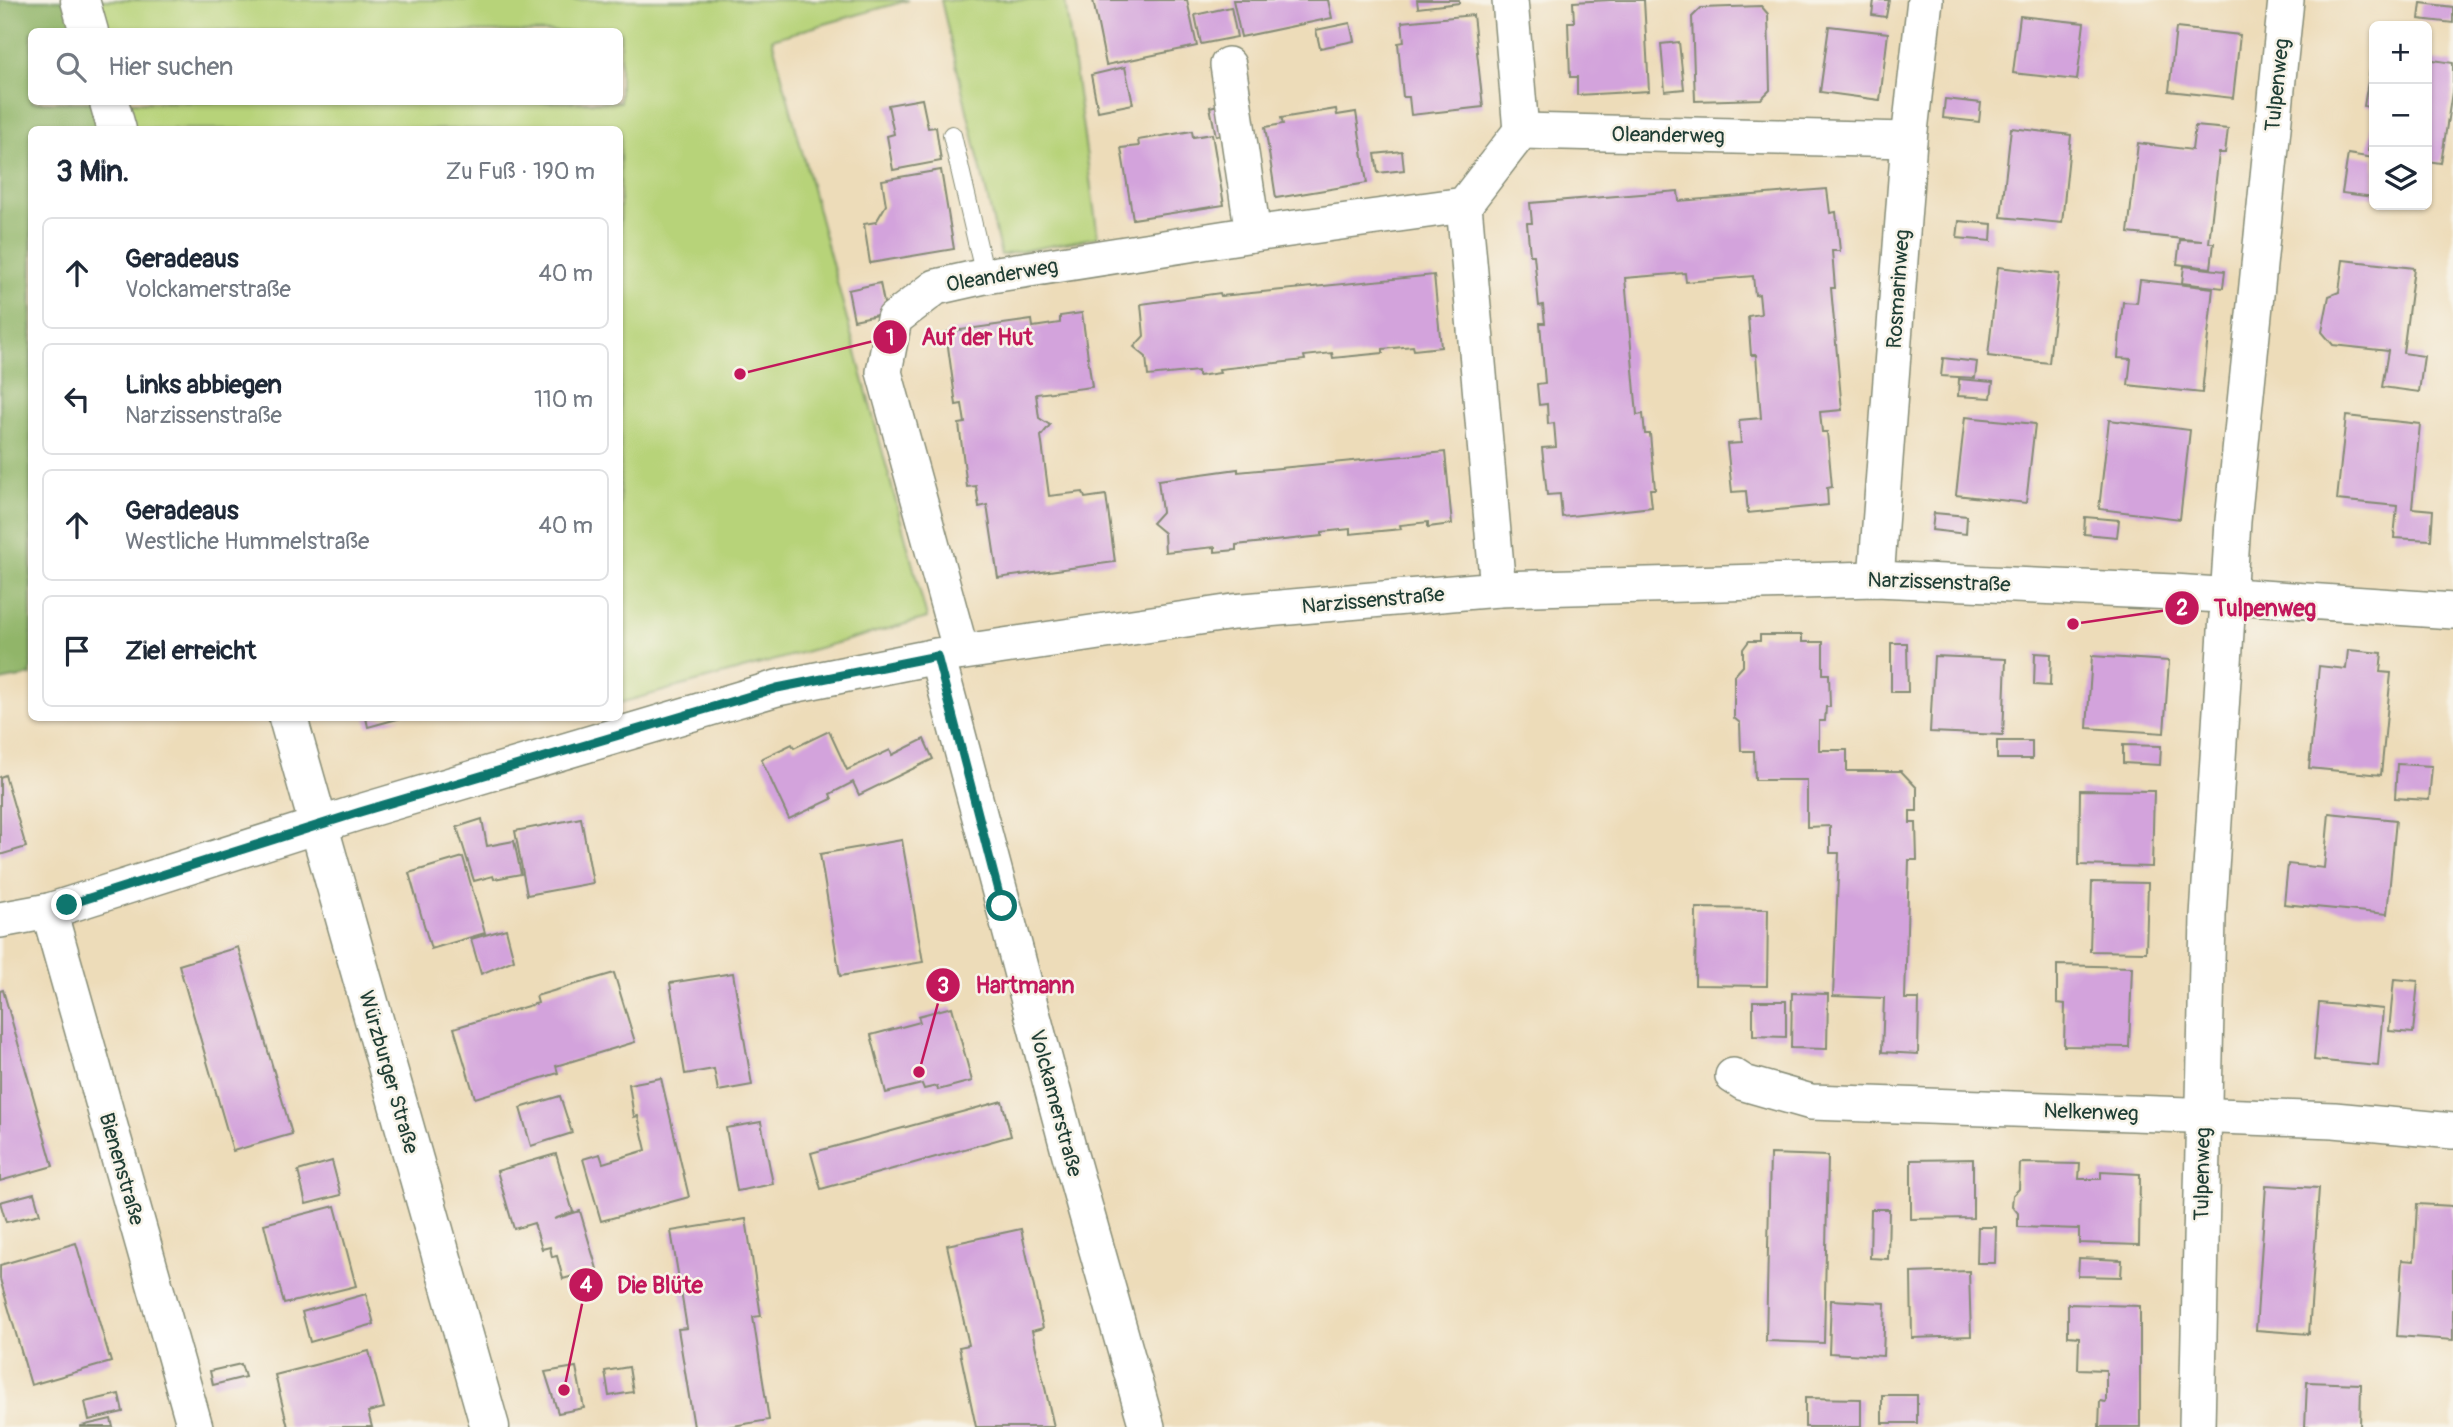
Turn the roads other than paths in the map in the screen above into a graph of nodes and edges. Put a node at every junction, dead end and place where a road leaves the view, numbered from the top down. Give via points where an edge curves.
1 (80, 0) edge
2 (1510, 0) edge
3 (1925, 0) edge
4 (2286, 0) edge
5 (88, 28) edge
6 (1227, 65) dead end
7 (110, 105) edge
8 (116, 126) edge
9 (1521, 131) junction
10 (953, 135) dead end
11 (1909, 141) junction
12 (1464, 205) junction
13 (1253, 234) junction
14 (985, 276) junction
15 (1876, 579) junction
16 (1498, 589) junction
17 (2228, 595) junction
18 (2453, 611) edge
19 (949, 654) junction
20 (289, 721) edge
21 (318, 825) junction
22 (49, 911) junction
23 (0, 920) edge
24 (1733, 1076) dead end
25 (2203, 1116) junction
26 (2453, 1131) edge
27 (195, 1427) edge
28 (490, 1427) edge
29 (1147, 1427) edge
30 (2197, 1427) edge

1 - 5 street
2 - 9 street
3 - 11 street, Rosmarinweg
4 - 17 street, Tulpenweg
6 - 13 street
7 - 8 street
9 - 11 street, Oleanderweg
9 - 12 street
10 - 14 lane
11 - 15 street, Rosmarinweg
12 - 13 street, Oleanderweg
12 - 16 street
13 - 14 street, Oleanderweg
14 - 19 street, Oleanderweg via 936,287 894,319 884,372
15 - 16 street, Narzissenstraße
15 - 17 street, Narzissenstraße
16 - 19 street, Narzissenstraße via 1233,612
17 - 18 street, Narzissenstraße
17 - 25 street, Tulpenweg via 2208,916
19 - 21 street, Narzissenstraße via 777,688
19 - 29 street, Volckamerstraße via 1059,1116
20 - 21 street, Würzburger Straße
21 - 22 street, Narzissenstraße
21 - 28 street, Würzburger Straße
22 - 23 street, Narzissenstraße
22 - 27 street, Bienenstraße
24 - 25 street, Nelkenweg via 1811,1102
25 - 26 street, Nelkenweg via 2334,1120
25 - 30 street, Tulpenweg

